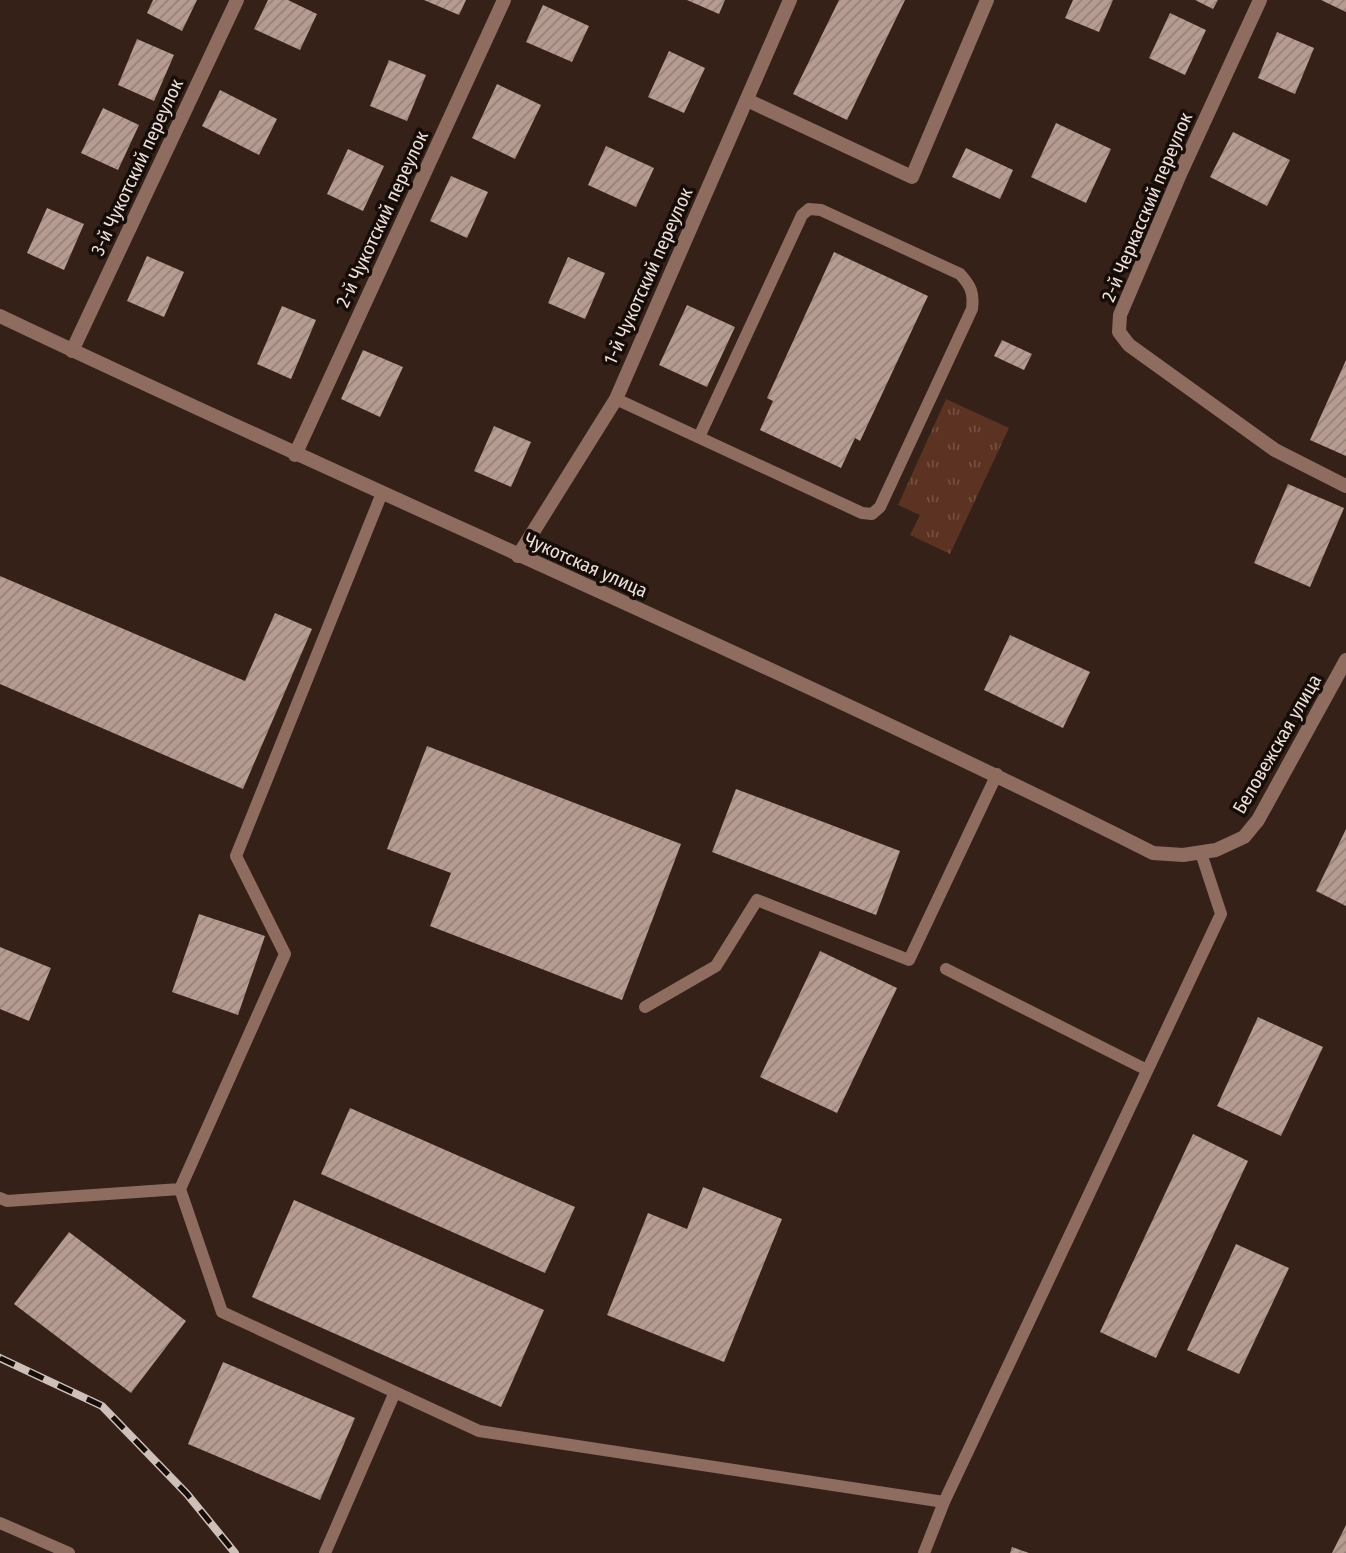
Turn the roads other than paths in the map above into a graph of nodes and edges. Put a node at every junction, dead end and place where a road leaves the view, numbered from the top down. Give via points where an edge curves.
1 (237, 0) edge
2 (504, 0) edge
3 (790, 0) edge
4 (987, 0) edge
5 (1260, 0) edge
6 (747, 100) junction
7 (0, 316) edge
8 (72, 351) junction
9 (616, 400) junction
10 (699, 437) junction
11 (295, 455) junction
12 (1346, 486) edge
13 (382, 492) junction
14 (518, 556) junction
15 (1346, 660) edge
16 (997, 774) junction
17 (1153, 853) joint
18 (1201, 853) junction
19 (946, 969) dead end
20 (645, 1007) dead end
21 (1147, 1070) junction
22 (180, 1188) junction
23 (0, 1198) edge
24 (395, 1392) junction
25 (944, 1502) junction
26 (0, 1523) edge
27 (69, 1553) edge
28 (326, 1553) edge
29 (924, 1553) edge

1 - 8 street, 3-й Чукотский переулок
2 - 11 street, 2-й Чукотский переулок
3 - 6 street, 1-й Чукотский переулок
4 - 6 street via 912,177
5 - 12 street, 2-й Черкасский переулок via 1120,315 1119,332 1129,345 1275,450
6 - 9 street, 1-й Чукотский переулок
7 - 8 street, Чукотская улица
8 - 11 street, Чукотская улица
9 - 10 lane
9 - 14 street, 1-й Чукотский переулок
10 - 10 lane via 862,513 873,514 880,508 972,309 971,286 960,274 821,210 809,209 802,215
11 - 13 street, Чукотская улица
13 - 14 street, Чукотская улица
13 - 22 lane via 236,856 285,954
14 - 16 street, Чукотская улица
15 - 18 street, Беловежская улица via 1258,820 1244,836
16 - 17 street, Чукотская улица
16 - 20 lane via 909,960 757,900 716,967
17 - 18 street, Беловежская улица
18 - 21 lane via 1221,914
19 - 21 lane
21 - 25 lane
22 - 23 lane via 7,1202
22 - 24 lane via 222,1312
24 - 25 lane via 479,1431
24 - 28 lane
25 - 29 lane
26 - 27 lane

